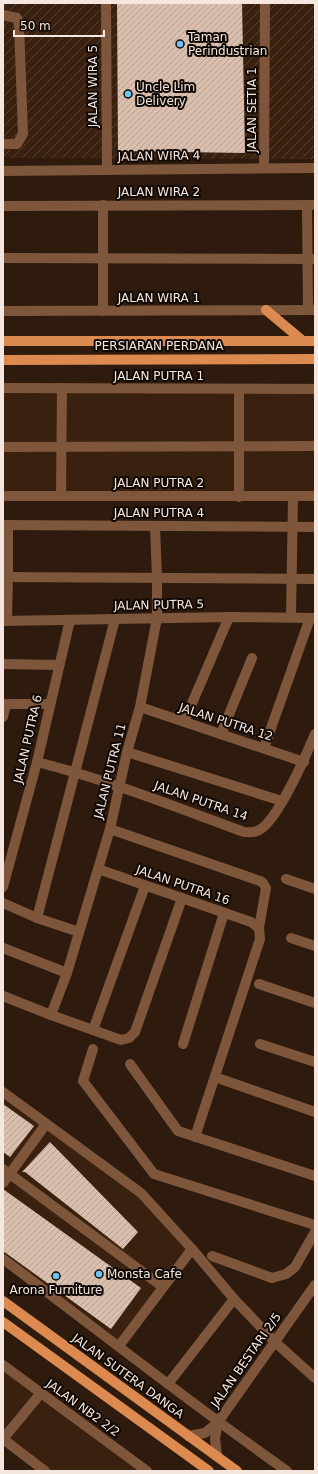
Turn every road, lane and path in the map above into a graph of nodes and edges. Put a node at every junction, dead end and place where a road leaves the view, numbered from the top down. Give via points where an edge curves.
1 (106, 3) edge
2 (265, 3) edge
3 (3, 15) edge
4 (3, 144) edge
5 (264, 168) junction
6 (315, 168) edge
7 (3, 170) edge
8 (107, 170) junction
9 (103, 205) junction
10 (311, 205) edge
11 (3, 206) edge
12 (3, 258) edge
13 (103, 259) junction
14 (311, 259) edge
15 (266, 310) junction
16 (311, 310) edge
17 (3, 311) edge
18 (103, 311) junction
19 (3, 341) edge
20 (303, 341) junction
21 (315, 341) edge
22 (315, 358) edge
23 (3, 360) edge
24 (3, 388) edge
25 (62, 388) junction
26 (239, 389) junction
27 (315, 389) edge
28 (61, 446) junction
29 (239, 446) junction
30 (315, 446) edge
31 (3, 447) edge
32 (61, 495) junction
33 (3, 496) edge
34 (293, 496) junction
35 (315, 496) edge
36 (239, 497) junction
37 (5, 525) edge
38 (155, 526) junction
39 (293, 527) junction
40 (315, 527) edge
41 (6, 577) edge
42 (157, 578) junction
43 (292, 579) junction
44 (315, 579) edge
45 (229, 617) junction
46 (291, 617) junction
47 (157, 618) junction
48 (313, 618) edge
49 (115, 619) junction
50 (70, 620) junction
51 (5, 621) edge
52 (252, 658) dead end
53 (3, 664) edge
54 (59, 665) junction
55 (4, 704) edge
56 (49, 704) junction
57 (140, 707) junction
58 (3, 717) edge
59 (184, 722) junction
60 (221, 734) junction
61 (315, 734) edge
62 (264, 748) junction
63 (127, 752) junction
64 (37, 762) junction
65 (304, 762) junction
66 (76, 772) junction
67 (120, 786) junction
68 (282, 801) junction
69 (110, 829) junction
70 (98, 870) junction
71 (286, 879) dead end
72 (145, 886) junction
73 (3, 887) edge
74 (315, 889) edge
75 (182, 898) junction
76 (3, 904) edge
77 (224, 913) junction
78 (37, 918) junction
79 (259, 928) junction
80 (79, 932) junction
81 (291, 938) dead end
82 (315, 946) edge
83 (3, 948) edge
84 (67, 973) junction
85 (259, 984) dead end
86 (3, 996) edge
87 (315, 1003) edge
88 (51, 1015) junction
89 (92, 1030) junction
90 (183, 1044) dead end
91 (260, 1044) dead end
92 (93, 1049) dead end
93 (315, 1062) edge
94 (130, 1064) dead end
95 (214, 1078) junction
96 (3, 1092) edge
97 (315, 1112) edge
98 (46, 1124) junction
99 (195, 1137) junction
100 (5, 1175) edge
101 (315, 1176) edge
102 (315, 1226) edge
103 (315, 1232) edge
104 (192, 1249) junction
105 (212, 1256) dead end
106 (3, 1259) edge
107 (315, 1285) edge
108 (163, 1287) junction
109 (234, 1299) junction
110 (3, 1301) edge
111 (3, 1322) edge
112 (275, 1342) junction
113 (119, 1346) junction
114 (3, 1365) edge
115 (315, 1378) edge
116 (168, 1384) junction
117 (41, 1393) junction
118 (218, 1422) junction
119 (188, 1436) junction
120 (3, 1439) edge
121 (216, 1456) junction
122 (45, 1471) edge
123 (147, 1471) edge
124 (209, 1471) edge
125 (238, 1471) edge
126 (286, 1471) edge

1 - 8 street, JALAN WIRA 5
2 - 5 street, JALAN SETIA 1
3 - 4 street via 17,18 19,25 23,134 17,144
5 - 6 street, JALAN WIRA 4
5 - 8 street, JALAN WIRA 4
7 - 8 street, JALAN WIRA 4
9 - 10 street, JALAN WIRA 2
9 - 11 street, JALAN WIRA 2
9 - 13 street
10 - 14 street
12 - 13 street
13 - 14 street
13 - 18 street
14 - 16 street
15 - 16 street, JALAN WIRA 1
15 - 18 street, JALAN WIRA 1
15 - 20 main road
17 - 18 street, JALAN WIRA 1
19 - 20 main road, PERSIARAN PERDANA
20 - 21 main road, PERSIARAN PERDANA
22 - 23 main road, PERSIARAN PERDANA
24 - 25 street, JALAN PUTRA 1
25 - 26 street, JALAN PUTRA 1
25 - 28 street
26 - 27 street, JALAN PUTRA 1
26 - 29 street
28 - 29 street
28 - 31 street
28 - 32 street
29 - 30 street
29 - 36 street
32 - 33 street, JALAN PUTRA 2
32 - 36 street, JALAN PUTRA 2
34 - 35 street, JALAN PUTRA 2
34 - 36 street, JALAN PUTRA 2
34 - 39 street
37 - 38 street, JALAN PUTRA 4
37 - 41 street
38 - 39 street, JALAN PUTRA 4
38 - 42 street, JALAN PUTRA 11
39 - 40 street, JALAN PUTRA 4
39 - 43 street
41 - 42 street
41 - 51 street
42 - 43 street
42 - 47 street, JALAN PUTRA 11
43 - 44 street
43 - 46 street
45 - 46 street, JALAN PUTRA 5
45 - 47 street, JALAN PUTRA 5
45 - 59 street
46 - 48 street, JALAN PUTRA 5
47 - 49 street, JALAN PUTRA 5
47 - 57 street, JALAN PUTRA 11
48 - 62 street
49 - 50 street, JALAN PUTRA 5
49 - 66 street
50 - 51 street, JALAN PUTRA 5
50 - 54 street, JALAN PUTRA 6
52 - 60 street
53 - 54 street
54 - 56 street, JALAN PUTRA 6
55 - 56 street
55 - 58 street
56 - 64 street, JALAN PUTRA 6
57 - 59 street, JALAN PUTRA 12
57 - 63 street, JALAN PUTRA 11
59 - 60 street, JALAN PUTRA 12
60 - 62 street, JALAN PUTRA 12
61 - 65 street, JALAN PUTRA 14
62 - 65 street, JALAN PUTRA 12
63 - 67 street, JALAN PUTRA 11
63 - 68 street
64 - 66 street, JALAN PUTRA 14
64 - 73 street, JALAN PUTRA 6
65 - 68 street, JALAN PUTRA 14
66 - 67 street, JALAN PUTRA 14
66 - 78 street
67 - 68 street, JALAN PUTRA 14 via 244,832 257,831 267,824
67 - 69 street, JALAN PUTRA 11
69 - 70 street, JALAN PUTRA 11
69 - 79 street via 264,883 266,891
70 - 72 street, JALAN PUTRA 16
70 - 80 street, JALAN PUTRA 11
71 - 74 street
72 - 75 street, JALAN PUTRA 16
72 - 89 street
75 - 77 street, JALAN PUTRA 16
75 - 89 street via 135,1032 130,1038 122,1040
76 - 78 street
77 - 79 street, JALAN PUTRA 16 via 251,922
77 - 90 street
78 - 80 street
79 - 95 street via 260,939
80 - 84 street, JALAN PUTRA 11
81 - 82 street
83 - 84 street
84 - 88 street, JALAN PUTRA 11
85 - 87 street
86 - 88 street
88 - 89 street
91 - 93 street
92 - 102 street via 83,1081 154,1174
94 - 99 street via 178,1131
95 - 97 street
95 - 99 street
96 - 98 street
98 - 100 street
98 - 104 street via 142,1193
99 - 101 street
100 - 108 street
103 - 105 street via 295,1267 286,1274 272,1278
104 - 108 street
104 - 109 street
106 - 113 street
107 - 112 street, JALAN BESTARI 2/5
108 - 113 street
109 - 112 street
109 - 116 street
110 - 119 main road, JALAN SUTERA DANGA
111 - 124 main road
112 - 115 street
112 - 118 street, JALAN BESTARI 2/5
113 - 116 street
114 - 117 street, JALAN NB2 2/2
116 - 118 street
117 - 120 street
117 - 123 street, JALAN NB2 2/2
118 - 119 street, JALAN BESTARI 2/5 via 205,1433
118 - 121 street via 214,1438
118 - 126 street
119 - 121 main road, JALAN SUTERA DANGA
120 - 122 street
121 - 125 main road, JALAN SUTERA DANGA

